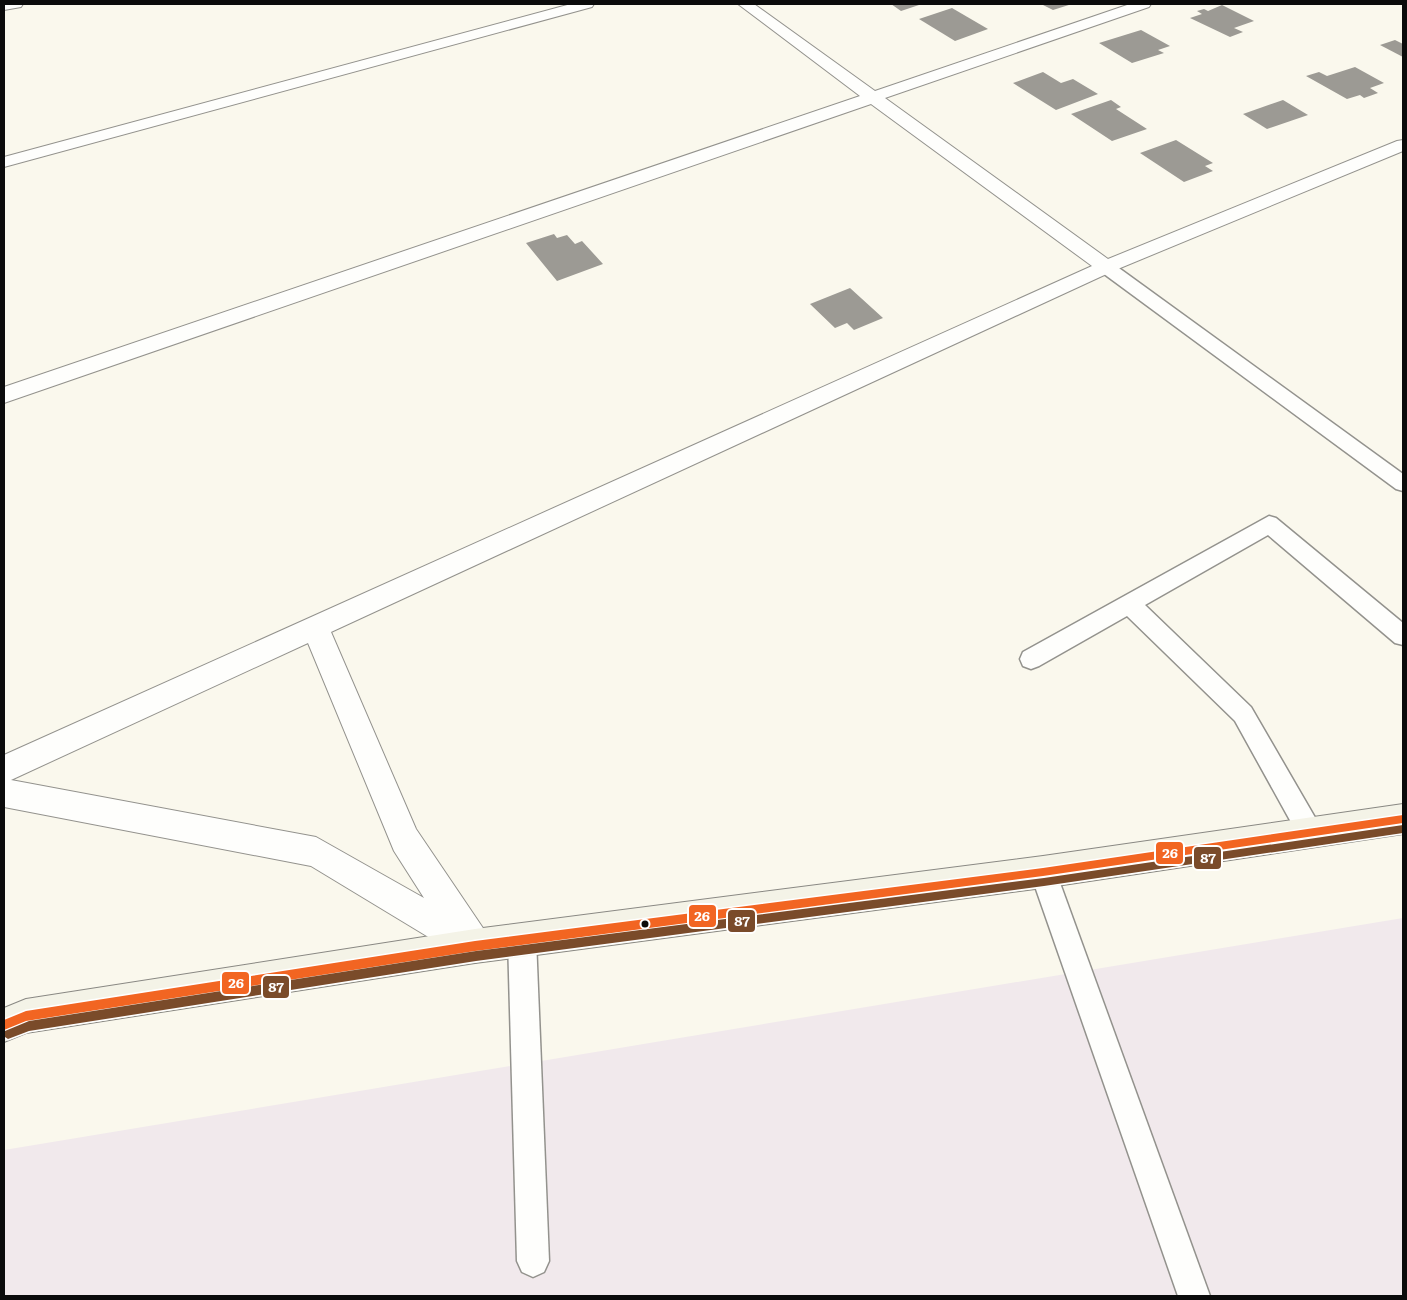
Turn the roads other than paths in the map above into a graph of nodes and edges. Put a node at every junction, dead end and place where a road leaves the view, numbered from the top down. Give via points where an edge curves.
1 (16, 4) edge
2 (587, 4) edge
3 (745, 4) edge
4 (1144, 4) edge
5 (4, 6) edge
6 (872, 97) junction
7 (1403, 145) edge
8 (4, 162) edge
9 (1106, 267) junction
10 (4, 395) edge
11 (1403, 484) edge
12 (1129, 604) junction
13 (315, 626) junction
14 (1403, 636) edge
15 (1031, 659) dead end
16 (4, 769) edge
17 (4, 793) edge
18 (1401, 822) edge
19 (1311, 833) junction
20 (1043, 872) junction
21 (522, 939) junction
22 (475, 946) junction
23 (4, 1025) edge
24 (533, 1261) dead end
25 (1194, 1296) edge

1 - 5 street
2 - 8 street
3 - 6 street
4 - 6 street
6 - 9 street
6 - 10 street
7 - 9 street
9 - 11 lane
9 - 13 street
12 - 14 lane via 1269,524
12 - 15 lane
12 - 19 lane via 1242,714
13 - 16 street
13 - 22 street via 405,840
17 - 22 street via 316,852
18 - 19 main road
19 - 20 main road
20 - 21 main road
20 - 25 lane
21 - 22 main road
21 - 24 lane
22 - 23 main road via 26,1016

